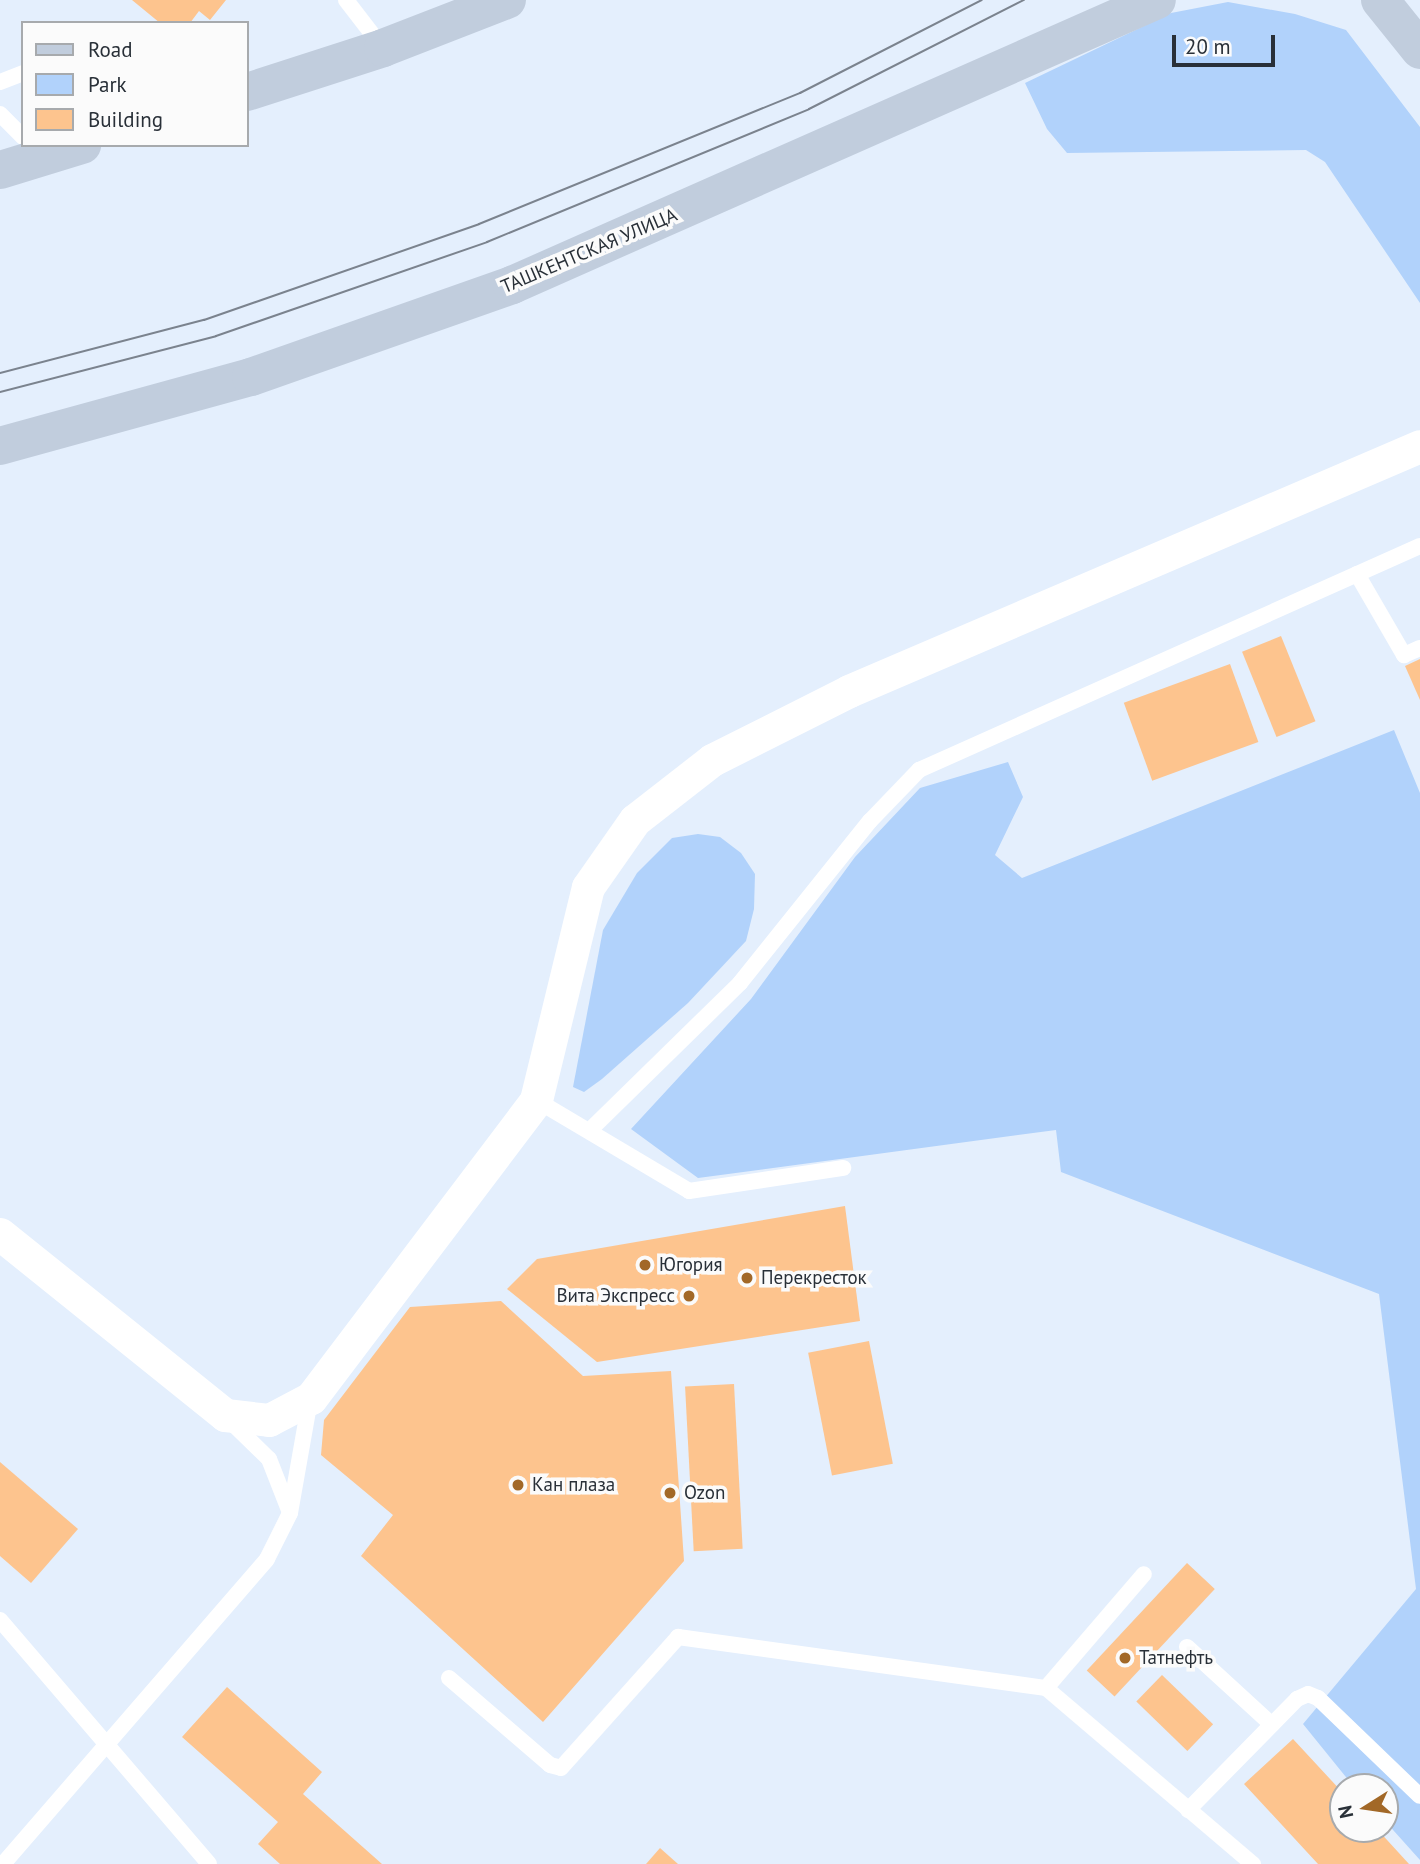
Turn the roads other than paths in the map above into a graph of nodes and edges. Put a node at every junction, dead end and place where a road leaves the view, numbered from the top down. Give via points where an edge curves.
1 (346, 0) edge
2 (508, 0) edge
3 (1157, 0) edge
4 (1380, 0) edge
5 (383, 48) junction
6 (1420, 50) edge
7 (21, 74) edge
8 (0, 82) edge
9 (248, 92) edge
10 (0, 114) edge
11 (21, 134) edge
12 (33, 147) edge
13 (0, 170) edge
14 (0, 446) edge
15 (1420, 446) edge
16 (1420, 546) edge
17 (1357, 574) junction
18 (1420, 648) edge
19 (536, 1100) junction
20 (589, 1131) junction
21 (843, 1168) dead end
22 (0, 1234) edge
23 (311, 1398) junction
24 (225, 1415) junction
25 (290, 1513) junction
26 (1144, 1574) dead end
27 (0, 1620) edge
28 (1187, 1647) dead end
29 (449, 1678) dead end
30 (1046, 1688) junction
31 (1272, 1725) junction
32 (107, 1741) junction
33 (1420, 1796) edge
34 (1188, 1811) junction
35 (3, 1864) edge
36 (209, 1864) edge
37 (1253, 1864) edge

1 - 5 lane
2 - 5 main road
3 - 14 main road, ТАШКЕНТСКАЯ УЛИЦА via 488,294 251,377
4 - 6 main road
5 - 9 main road
7 - 8 lane
10 - 11 lane
12 - 13 main road
15 - 19 street via 849,691 712,760 635,820 589,887
16 - 17 lane
17 - 18 lane via 1404,655
17 - 20 lane via 919,770 870,821 740,983
19 - 20 lane
19 - 23 street
20 - 21 lane via 689,1191
22 - 24 street
23 - 24 street via 269,1420
23 - 25 lane
24 - 25 lane via 268,1459
25 - 32 lane via 267,1559
26 - 30 lane
27 - 32 lane
28 - 31 lane
29 - 30 lane via 550,1765 561,1768 678,1637
30 - 34 lane
31 - 33 lane via 1297,1699 1308,1694 1318,1698
31 - 34 lane
32 - 35 lane
32 - 36 lane
34 - 37 lane

